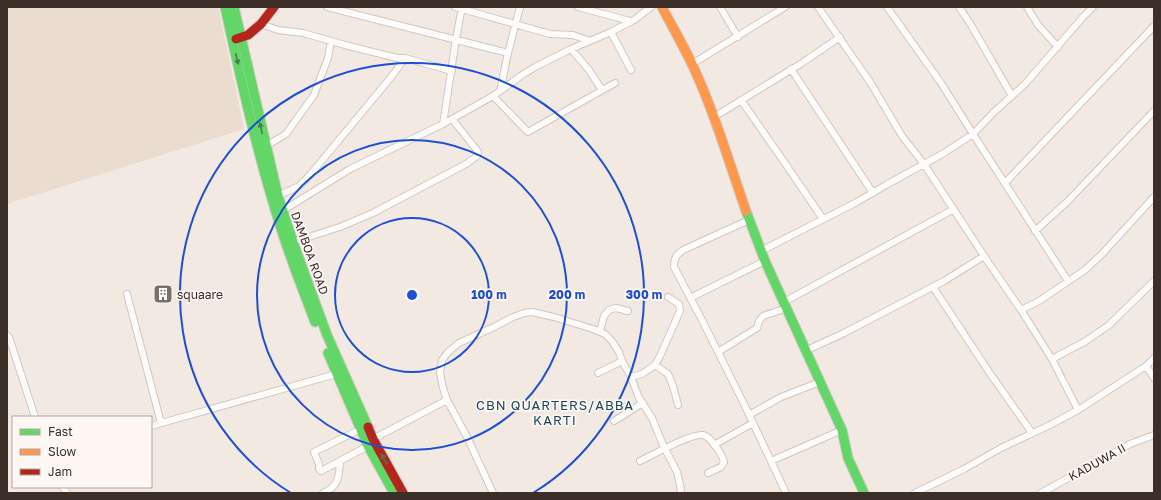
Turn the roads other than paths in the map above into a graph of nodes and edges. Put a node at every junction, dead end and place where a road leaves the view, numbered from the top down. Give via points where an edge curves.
1 (225, 7) edge
2 (234, 7) edge
3 (274, 7) edge
4 (327, 7) edge
5 (455, 7) edge
6 (520, 7) edge
7 (578, 7) edge
8 (651, 7) edge
9 (662, 7) edge
10 (720, 7) edge
11 (784, 7) edge
12 (818, 7) edge
13 (959, 7) edge
14 (1027, 7) edge
15 (1093, 7) edge
16 (462, 8) edge
17 (890, 8) edge
18 (630, 21) junction
19 (262, 24) junction
20 (515, 24) junction
21 (1154, 26) edge
22 (611, 32) junction
23 (738, 37) junction
24 (840, 37) junction
25 (237, 39) junction
26 (456, 39) junction
27 (331, 41) junction
28 (590, 41) junction
29 (1058, 46) junction
30 (571, 49) junction
31 (508, 53) junction
32 (405, 58) junction
33 (692, 64) junction
34 (791, 68) junction
35 (631, 70) dead end
36 (452, 71) junction
37 (615, 82) dead end
38 (602, 90) junction
39 (500, 91) junction
40 (493, 96) junction
41 (1012, 96) junction
42 (741, 100) junction
43 (1154, 111) edge
44 (714, 117) junction
45 (452, 119) junction
46 (443, 124) junction
47 (973, 134) junction
48 (266, 146) junction
49 (924, 164) junction
50 (1005, 183) junction
51 (873, 193) junction
52 (278, 196) junction
53 (1154, 197) edge
54 (954, 209) junction
55 (282, 211) junction
56 (823, 219) junction
57 (749, 220) junction
58 (1035, 231) junction
59 (292, 242) junction
60 (761, 251) junction
61 (984, 256) junction
62 (765, 261) junction
63 (1068, 281) junction
64 (1154, 282) edge
65 (933, 287) junction
66 (127, 294) dead end
67 (668, 297) dead end
68 (690, 298) junction
69 (786, 305) junction
70 (1021, 310) junction
71 (628, 311) dead end
72 (600, 331) junction
73 (7, 335) edge
74 (805, 350) junction
75 (718, 352) junction
76 (1154, 358) edge
77 (1052, 359) junction
78 (622, 361) junction
79 (655, 365) junction
80 (1146, 366) junction
81 (598, 373) dead end
82 (336, 374) junction
83 (631, 377) junction
84 (1154, 378) edge
85 (820, 382) junction
86 (447, 400) junction
87 (643, 403) junction
88 (678, 405) dead end
89 (1078, 410) junction
90 (749, 415) junction
91 (36, 416) edge
92 (614, 421) dead end
93 (161, 423) junction
94 (753, 423) junction
95 (152, 426) edge
96 (361, 429) junction
97 (842, 430) junction
98 (1032, 433) junction
99 (1154, 435) edge
100 (369, 443) junction
101 (714, 445) junction
102 (665, 449) junction
103 (340, 460) junction
104 (640, 461) dead end
105 (771, 461) junction
106 (708, 473) dead end
107 (323, 493) edge
108 (394, 493) edge
109 (403, 493) edge
110 (493, 493) edge
111 (680, 493) edge
112 (786, 493) edge
113 (864, 493) edge
114 (915, 493) edge
115 (1041, 493) edge

1 - 25 main road, DAMBOA ROAD
2 - 25 main road, DAMBOA ROAD
3 - 19 main road
4 - 26 street
5 - 16 street
6 - 20 street
7 - 18 street
8 - 18 street
9 - 33 main road
10 - 23 street
11 - 23 street
12 - 24 street
13 - 41 street
14 - 29 street via 1038,25
15 - 29 street
16 - 20 street
16 - 26 street
17 - 47 street
18 - 22 street
19 - 25 main road via 248,35
19 - 27 street
20 - 28 street via 550,34 573,35
20 - 31 street
21 - 50 street
22 - 28 street
22 - 35 street
23 - 33 street
24 - 34 street
24 - 49 street via 902,136
48 -> 25 main road, DAMBOA ROAD
25 -> 82 main road, DAMBOA ROAD via 258,152 276,214 297,278
26 - 31 street
26 - 36 street
27 - 32 street
27 - 48 street via 328,58 314,95 286,134
28 - 30 street
29 - 41 street
30 - 38 street
30 - 39 street via 535,67
31 - 39 street
32 - 36 street
32 - 52 street via 310,176 300,186
33 - 44 main road
34 - 42 street
34 - 51 street
36 - 46 street
37 - 38 street
38 - 40 street via 528,132
39 - 40 street
40 - 45 street
41 - 47 street
42 - 44 street
42 - 56 street
43 - 58 street via 1067,202
44 - 57 main road
45 - 46 street
45 - 59 street via 476,149 477,156 373,213 340,227
46 - 55 street via 350,169
47 - 49 street
47 - 50 street
48 - 52 main road, DAMBOA ROAD
49 - 51 street
49 - 54 street
50 - 58 street
51 - 56 street
52 - 55 main road, DAMBOA ROAD
53 - 63 street via 1102,254
54 - 61 street
54 - 69 street
55 - 59 main road, DAMBOA ROAD
56 - 60 street
57 - 60 main road
57 - 68 street via 677,255 674,267
58 - 63 street
59 - 100 main road, DAMBOA ROAD
60 - 62 main road
61 - 65 street
61 - 70 street
62 - 68 street
62 - 69 main road
63 - 70 street
64 - 77 street via 1109,324 1086,341
65 - 74 street
65 - 98 street
66 - 93 street
67 - 79 street via 679,304 680,311
68 - 75 street
69 - 74 main road
69 - 75 street via 763,316 757,328
70 - 77 street
71 - 72 street via 616,308 609,310 604,316
72 - 78 street via 612,341
72 - 86 street via 541,314 528,313 511,318 459,343 448,352 442,360 440,373
73 - 91 street
74 - 85 main road
75 - 90 street
76 - 80 street
77 - 89 street
78 - 81 street
78 - 83 street
79 - 83 street via 642,374
79 - 88 street via 668,374
80 - 84 street
80 - 89 street
82 - 93 street
82 - 96 main road, DAMBOA ROAD
83 - 87 street
85 - 90 street via 781,397
85 - 97 main road
86 - 100 street
86 - 110 street
87 - 92 street
87 - 102 street
89 - 98 street
90 - 94 street
93 - 95 street
94 - 101 street
94 - 105 street
96 - 100 main road, DAMBOA ROAD
96 - 103 street via 314,452 321,471
97 - 105 street
97 - 113 main road via 848,458
98 - 114 street
99 - 115 street, KADUWA II via 1130,444
100 - 103 street
100 - 108 main road, DAMBOA ROAD
109 -> 100 main road, DAMBOA ROAD
101 - 102 street via 704,435 685,439
101 - 106 street via 724,462
102 - 104 street
102 - 111 street via 677,472
103 - 107 street via 339,478 331,490
105 - 112 street

